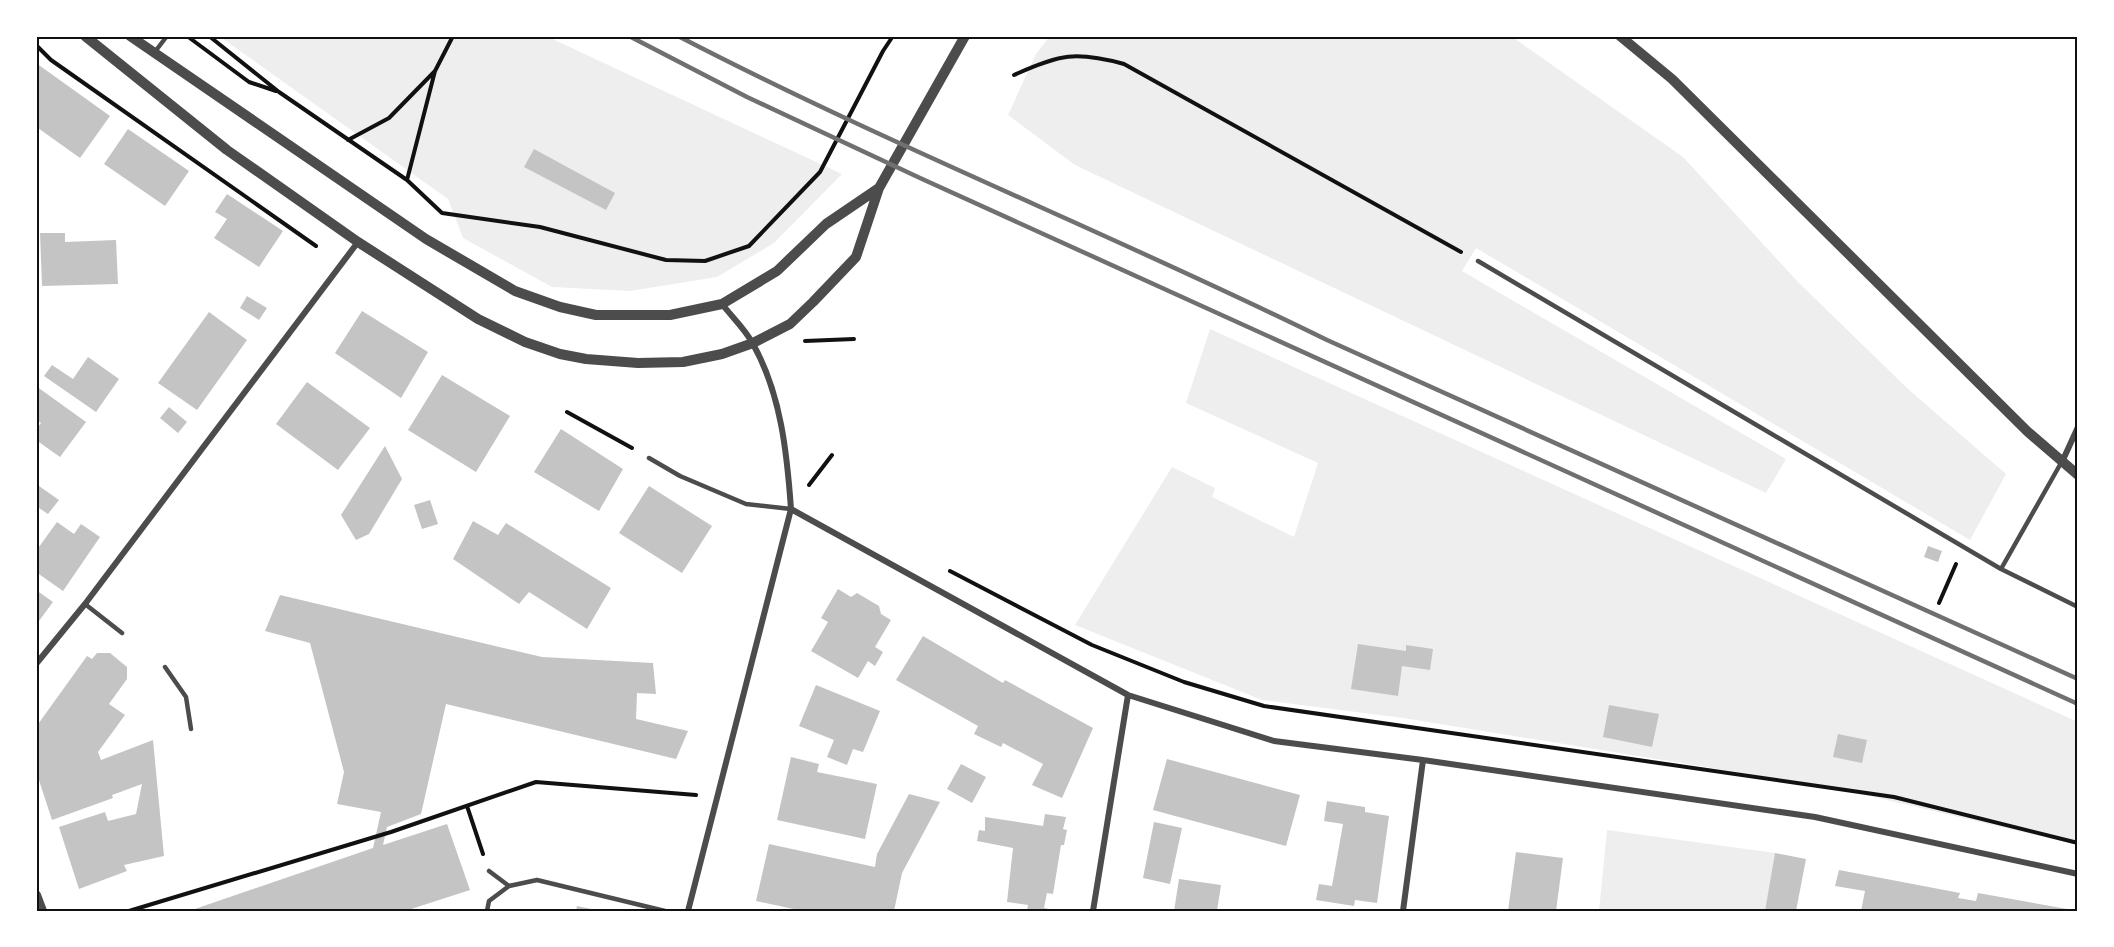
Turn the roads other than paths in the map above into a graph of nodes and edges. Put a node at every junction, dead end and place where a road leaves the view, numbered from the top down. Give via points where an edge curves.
1 (85, 36) edge
2 (130, 36) edge
3 (166, 36) edge
4 (965, 36) edge
5 (1620, 36) edge
6 (154, 53) junction
7 (879, 188) junction
8 (358, 242) junction
9 (1478, 261) road end
10 (722, 304) junction
11 (753, 343) junction
12 (2078, 427) edge
13 (649, 458) road end
14 (2061, 463) junction
15 (2078, 475) edge
16 (791, 509) junction
17 (2001, 569) junction
18 (85, 604) junction
19 (2078, 607) edge
20 (122, 633) dead end
21 (36, 664) edge
22 (165, 667) dead end
23 (1128, 695) junction
24 (190, 729) dead end
25 (1423, 760) junction
26 (489, 872) road end
27 (2078, 874) edge
28 (509, 886) junction
29 (36, 895) edge
30 (42, 911) edge
31 (487, 911) edge
32 (665, 911) edge
33 (688, 911) edge
34 (1093, 911) edge
35 (1403, 911) edge

1 - 8 street via 227,150
2 - 6 street
3 - 6 lane
4 - 7 street
5 - 14 street via 1672,79
6 - 10 street via 426,239 515,291 596,315 670,315
7 - 10 street via 826,224 777,271
7 - 11 street via 856,257 790,324
8 - 11 street via 478,319 560,354 667,363 722,354
8 - 18 street
9 - 17 lane
10 - 11 street
11 - 16 street via 773,395 787,449
12 - 14 street
13 - 16 lane via 746,504
14 - 15 street
14 - 17 lane
16 - 23 street
16 - 33 street
17 - 19 lane
18 - 20 lane
18 - 21 street
22 - 24 lane via 186,697
23 - 25 street via 1274,741
23 - 34 street
25 - 27 street via 1815,817
25 - 35 street
26 - 28 lane
28 - 31 lane via 489,901
28 - 32 lane via 537,880
29 - 30 street

